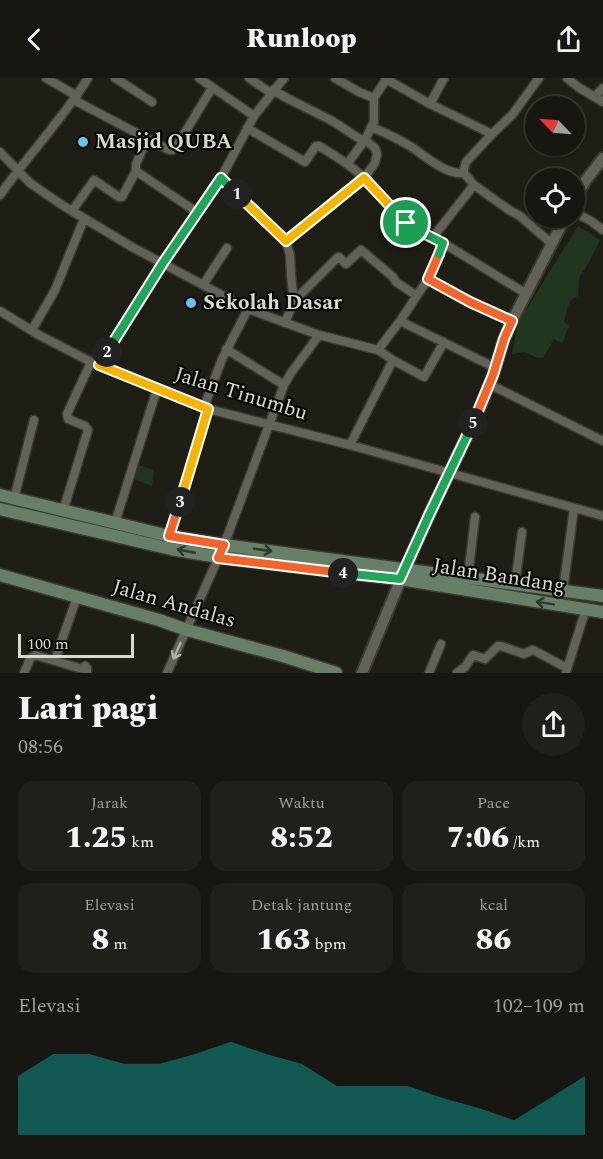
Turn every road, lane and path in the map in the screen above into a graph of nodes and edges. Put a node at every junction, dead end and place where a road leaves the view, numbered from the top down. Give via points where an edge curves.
1 (46, 78) edge
2 (88, 78) edge
3 (116, 78) edge
4 (199, 78) edge
5 (249, 78) edge
6 (284, 78) edge
7 (335, 78) edge
8 (444, 78) edge
9 (538, 78) edge
10 (567, 78) edge
11 (386, 79) edge
12 (212, 88) junction
13 (603, 88) edge
14 (272, 92) junction
15 (76, 98) junction
16 (374, 98) junction
17 (599, 100) edge
18 (152, 102) dead end
19 (430, 104) junction
20 (254, 116) junction
21 (248, 128) junction
22 (371, 128) junction
23 (492, 134) junction
24 (147, 139) junction
25 (364, 140) junction
26 (0, 152) edge
27 (603, 158) edge
28 (347, 164) junction
29 (17, 170) junction
30 (136, 171) junction
31 (464, 173) junction
32 (221, 178) junction
33 (364, 178) junction
34 (585, 182) edge
35 (474, 185) junction
36 (0, 195) edge
37 (72, 211) junction
38 (198, 213) junction
39 (585, 218) edge
40 (84, 219) junction
41 (559, 228) edge
42 (603, 230) edge
43 (433, 237) junction
44 (286, 241) junction
45 (443, 243) junction
46 (551, 243) junction
47 (227, 248) dead end
48 (163, 263) junction
49 (428, 279) junction
50 (203, 285) junction
51 (525, 293) junction
52 (417, 296) junction
53 (294, 301) junction
54 (248, 309) junction
55 (0, 313) edge
56 (400, 321) junction
57 (512, 321) junction
58 (285, 323) junction
59 (32, 330) junction
60 (319, 335) junction
61 (444, 342) junction
62 (226, 349) junction
63 (378, 350) junction
64 (393, 360) junction
65 (95, 363) junction
66 (496, 368) junction
67 (489, 384) junction
68 (284, 385) junction
69 (157, 389) junction
70 (206, 408) junction
71 (34, 420) dead end
72 (270, 424) junction
73 (603, 441) edge
74 (350, 445) junction
75 (449, 472) junction
76 (0, 495) edge
77 (14, 499) junction
78 (574, 507) junction
79 (0, 509) edge
80 (63, 511) junction
81 (603, 516) edge
82 (475, 517) dead end
83 (115, 523) junction
84 (522, 532) dead end
85 (169, 536) junction
86 (224, 545) junction
87 (218, 558) junction
88 (403, 574) junction
89 (0, 575) edge
90 (468, 578) junction
91 (515, 584) junction
92 (563, 591) junction
93 (603, 596) edge
94 (77, 597) junction
95 (586, 609) junction
96 (603, 612) edge
97 (187, 630) junction
98 (441, 644) dead end
99 (55, 660) junction
100 (567, 670) edge
101 (24, 673) edge
102 (87, 673) edge
103 (167, 673) edge
104 (336, 673) edge
105 (362, 673) edge
106 (429, 673) edge
107 (458, 673) edge

1 - 15 street
2 - 15 street
3 - 18 street
4 - 12 street
5 - 14 street
6 - 14 street
7 - 16 street
8 - 19 street
9 - 23 street via 521,105
10 - 17 street
11 - 16 street
11 - 19 street
12 - 20 street
12 - 24 street via 173,150
13 - 17 street
14 - 20 street
14 - 25 street
15 - 24 street
15 - 29 street
16 - 22 street
19 - 23 street
20 - 21 street
21 - 28 street via 305,162 318,145
21 - 32 street
22 - 25 street
22 - 31 street via 442,167
23 - 31 street via 466,162
24 - 30 street
25 - 28 street
25 - 33 street via 377,154 375,164
26 - 29 street
27 - 34 street
28 - 33 street
29 - 36 street
29 - 37 street
30 - 37 street via 122,197 94,180
30 - 38 street
31 - 35 street
32 - 38 street
32 - 44 street
33 - 43 street via 406,223
33 - 44 street
35 - 43 street
35 - 46 street
37 - 40 street
38 - 48 street
39 - 42 street
40 - 48 street
40 - 59 street via 55,290
41 - 46 street
43 - 45 street
44 - 53 street via 291,255
45 - 49 street
45 - 51 street
46 - 51 street
47 - 50 street
48 - 50 street
48 - 65 street
49 - 52 street
49 - 57 street
50 - 54 street
51 - 57 street
52 - 53 street via 361,250 346,264 337,258
52 - 56 street
53 - 58 street
54 - 58 street
54 - 62 street
55 - 59 street, Jalan Tinumbu
56 - 61 street
56 - 63 street
57 - 66 street
58 - 60 street
59 - 65 street, Jalan Tinumbu
60 - 63 street
60 - 68 street
61 - 64 street via 424,376
61 - 66 street
62 - 68 street
62 - 70 street
63 - 64 street
64 - 74 street
65 - 69 street, Jalan Tinumbu
65 - 80 street via 67,414 68,419 88,430
66 - 67 street
67 - 73 street
67 - 75 street
68 - 72 street
69 - 70 street, Jalan Tinumbu
69 - 83 street
70 - 72 street, Jalan Tinumbu
70 - 85 street
71 - 77 street
72 - 74 street, Jalan Tinumbu
72 - 86 street
74 - 75 street, Jalan Tinumbu
75 - 78 street, Jalan Tinumbu
75 - 88 street
76 - 77 main road, Jalan Bandang
77 - 80 main road, Jalan Bandang
78 - 81 street, Jalan Tinumbu
78 - 92 street
87 -> 79 main road, Jalan Bandang
80 - 83 main road, Jalan Bandang
82 - 90 street
83 - 85 main road, Jalan Bandang
84 - 91 street
85 - 86 main road, Jalan Bandang
86 - 87 street
86 -> 88 main road, Jalan Bandang
87 - 88 main road, Jalan Bandang
87 - 97 street
88 - 90 main road, Jalan Bandang
95 -> 88 main road, Jalan Bandang
88 - 105 street
89 - 94 main road, Jalan Andalas
90 - 91 main road, Jalan Bandang
91 - 92 main road, Jalan Bandang
92 - 93 main road, Jalan Bandang
94 - 97 main road, Jalan Andalas
94 - 99 street
95 - 96 main road, Jalan Bandang
95 - 100 street
97 -> 103 street
97 - 104 main road, Jalan Andalas
98 - 106 street
99 - 101 street via 33,655
99 - 102 street via 82,669 85,666
100 - 107 street via 535,651 524,654 498,646 485,659 473,655

